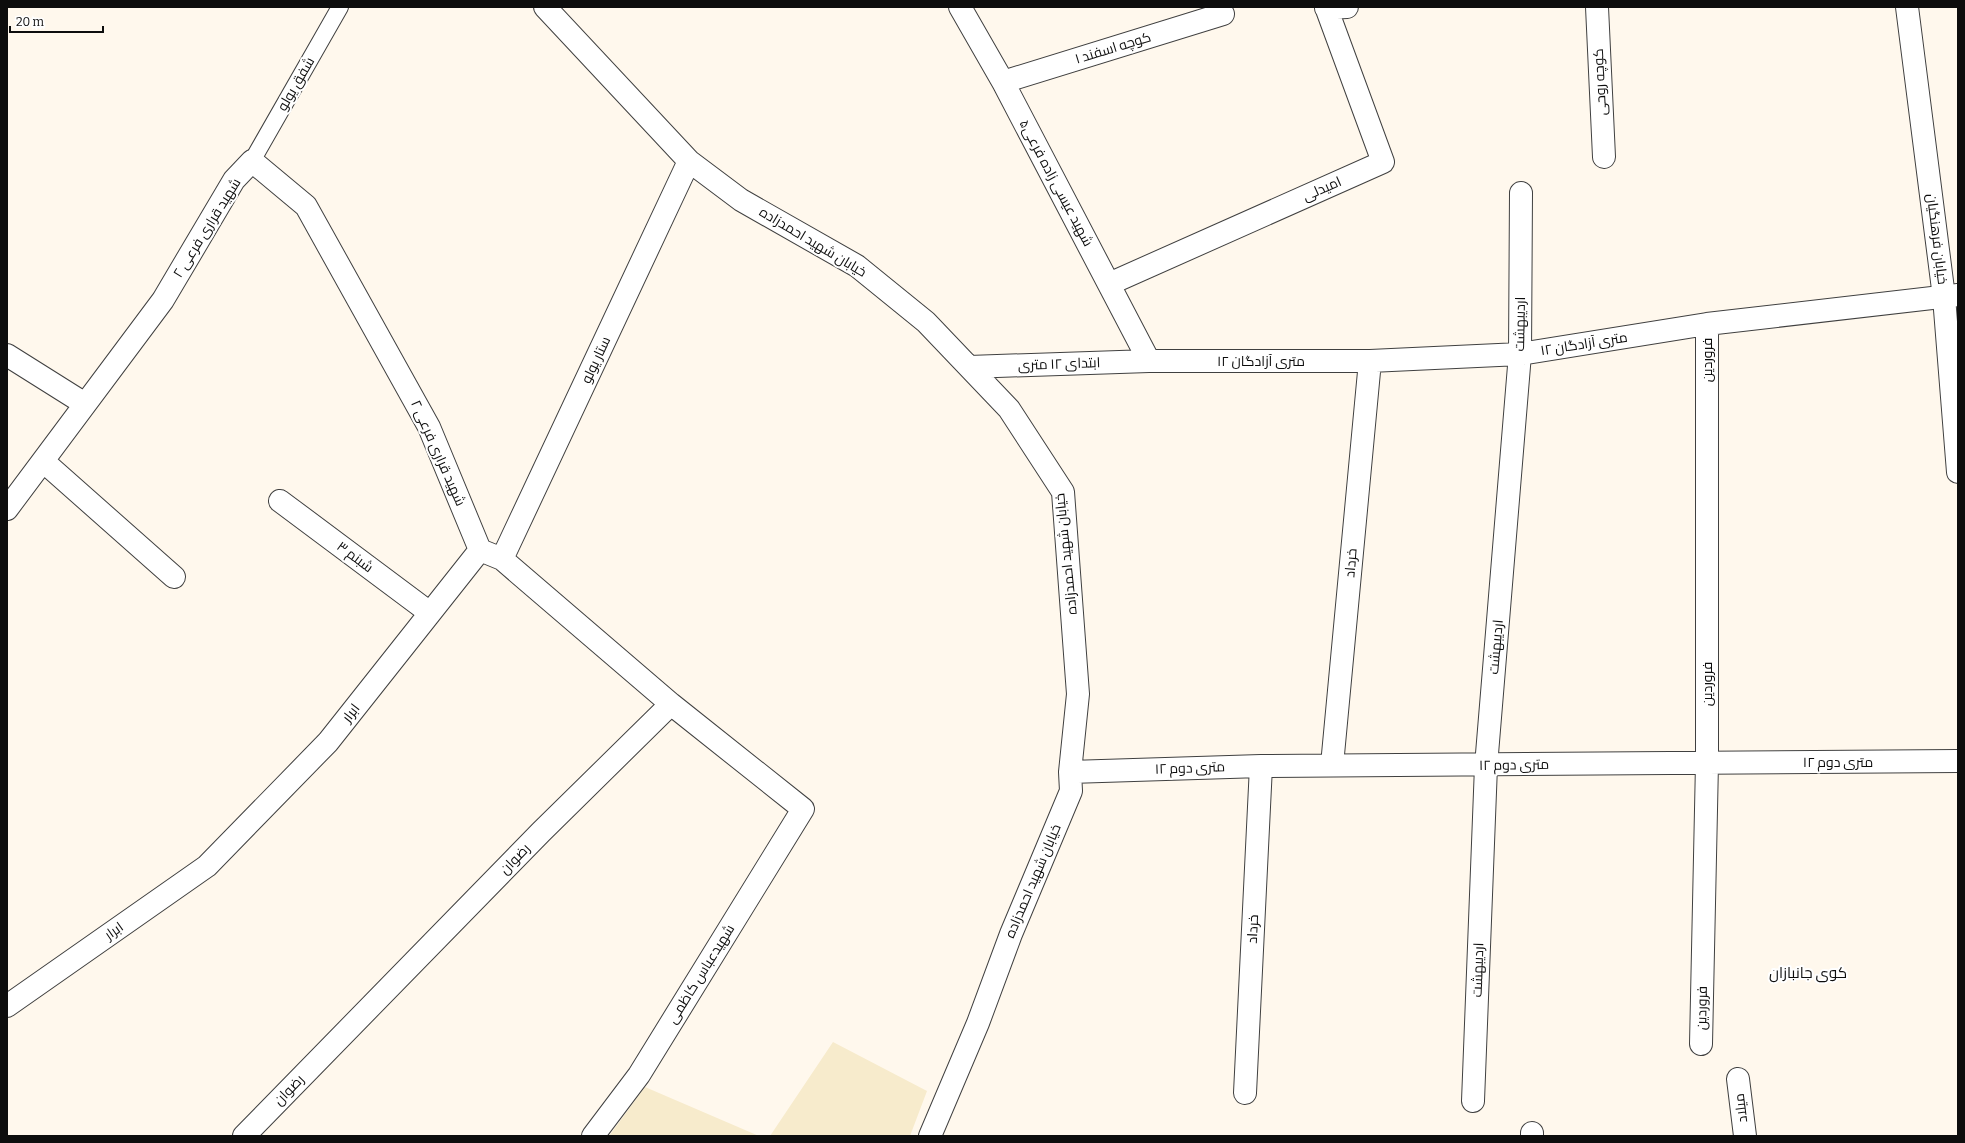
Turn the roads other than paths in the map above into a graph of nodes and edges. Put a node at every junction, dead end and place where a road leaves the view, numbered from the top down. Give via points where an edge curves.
1 (340, 7) edge
2 (545, 7) edge
3 (960, 7) edge
4 (1333, 7) edge
5 (1596, 7) edge
6 (1907, 7) edge
7 (1223, 14) dead end
8 (1003, 82) junction
9 (1604, 157) dead end
10 (252, 161) junction
11 (689, 161) junction
12 (1521, 193) dead end
13 (1109, 284) junction
14 (1951, 296) edge
15 (1707, 324) junction
16 (1520, 354) junction
17 (7, 355) edge
18 (1149, 361) junction
19 (1370, 361) junction
20 (969, 367) junction
21 (85, 404) junction
22 (43, 461) junction
23 (1958, 472) edge
24 (280, 501) dead end
25 (7, 509) edge
26 (480, 550) junction
27 (502, 559) junction
28 (174, 577) dead end
29 (430, 613) junction
30 (671, 704) junction
31 (1958, 761) edge
32 (1708, 763) junction
33 (1332, 765) junction
34 (1261, 766) junction
35 (1486, 766) junction
36 (1070, 772) junction
37 (7, 1006) edge
38 (1701, 1044) dead end
39 (1738, 1079) dead end
40 (1245, 1093) dead end
41 (1473, 1101) dead end
42 (244, 1136) edge
43 (593, 1136) edge
44 (930, 1136) edge
45 (1744, 1136) edge

1 - 10 lane, شفق یولو
2 - 11 street, خیابان شهید احمدزاده
3 - 8 street, شهید عیسی زاده فرعی۵
4 - 13 street, امیدلی via 1383,162
5 - 9 street, کوچه روحی
6 - 14 street, خیابان فرهنگیان
7 - 8 street, کوچه اسفند ۱
8 - 13 street, شهید عیسی زاده فرعی۵
10 - 21 street, شهید قراری فرعی ۲ via 234,180 163,300
10 - 26 street, شهید قراری فرعی ۲ via 306,206 429,427
11 - 20 street, خیابان شهید احمدزاده via 741,200 857,266 926,322
11 - 27 street, ستار یولو
12 - 16 street, اردیبهشت
13 - 18 street, شهید عیسی زاده فرعی۵
14 - 15 street, ۱۲ متری آزادگان
14 - 23 street, خیابان فرهنگیان
15 - 16 street, ۱۲ متری آزادگان
15 - 32 street, فروردین
16 - 19 street, ۱۲ متری آزادگان
16 - 35 street, اردیبهشت
17 - 21 street
18 - 19 street, ۱۲ متری آزادگان
18 - 20 street, ابتدای ۱۲ متری
19 - 33 street, خرداد
20 - 36 street, خیابان شهید احمدزاده via 1009,409 1063,492 1078,694
21 - 22 street, شهید قراری فرعی ۲
22 - 25 street, شهید قراری فرعی ۲
22 - 28 street
24 - 29 street, شبنم ۳
26 - 27 street
26 - 29 street, ابرار
27 - 30 street
29 - 37 street, ابرار via 328,742 206,866
30 - 42 street, رضوان via 541,832
30 - 43 street, شهیدعباس کاظمی via 803,808 639,1074
31 - 32 street, ۱۲ متری دوم
32 - 35 street, ۱۲ متری دوم
32 - 38 street, فروردین
33 - 34 street, ۱۲ متری دوم
33 - 35 street, ۱۲ متری دوم
34 - 36 street, ۱۲ متری دوم
34 - 40 street, خرداد
35 - 41 street, اردیبهشت
36 - 44 street, خیابان شهید احمدزاده via 1071,791
39 - 45 street, میلاد

